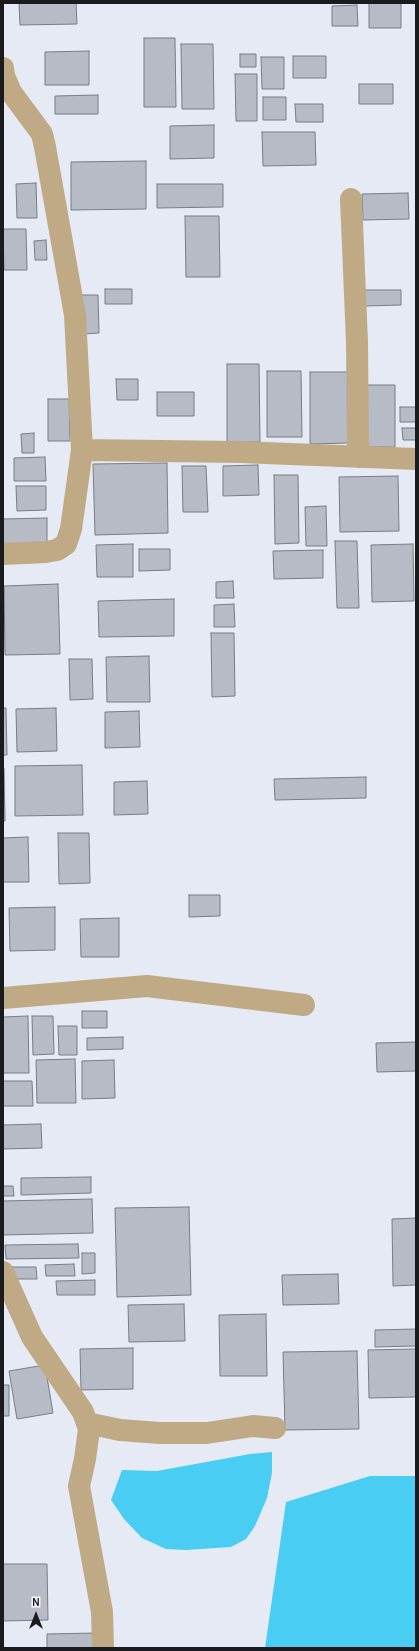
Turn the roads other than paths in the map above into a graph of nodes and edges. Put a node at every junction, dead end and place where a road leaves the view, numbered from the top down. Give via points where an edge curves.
1 (3, 68) edge
2 (351, 199) dead end
3 (82, 450) junction
4 (358, 457) junction
5 (416, 459) edge
6 (3, 554) edge
7 (3, 998) edge
8 (304, 1005) dead end
9 (3, 1272) edge
10 (87, 1423) junction
11 (275, 1428) dead end
12 (103, 1648) edge

1 - 3 street via 11,92 42,134 45,147 75,315
2 - 4 street via 357,342
3 - 4 street via 240,452
3 - 6 street via 71,529 66,544 57,550 46,552
4 - 5 street
7 - 8 street via 147,986
9 - 10 street via 32,1337 83,1412
10 - 11 street via 120,1430 160,1433 207,1433 253,1426
10 - 12 street via 89,1429 79,1486 102,1612

